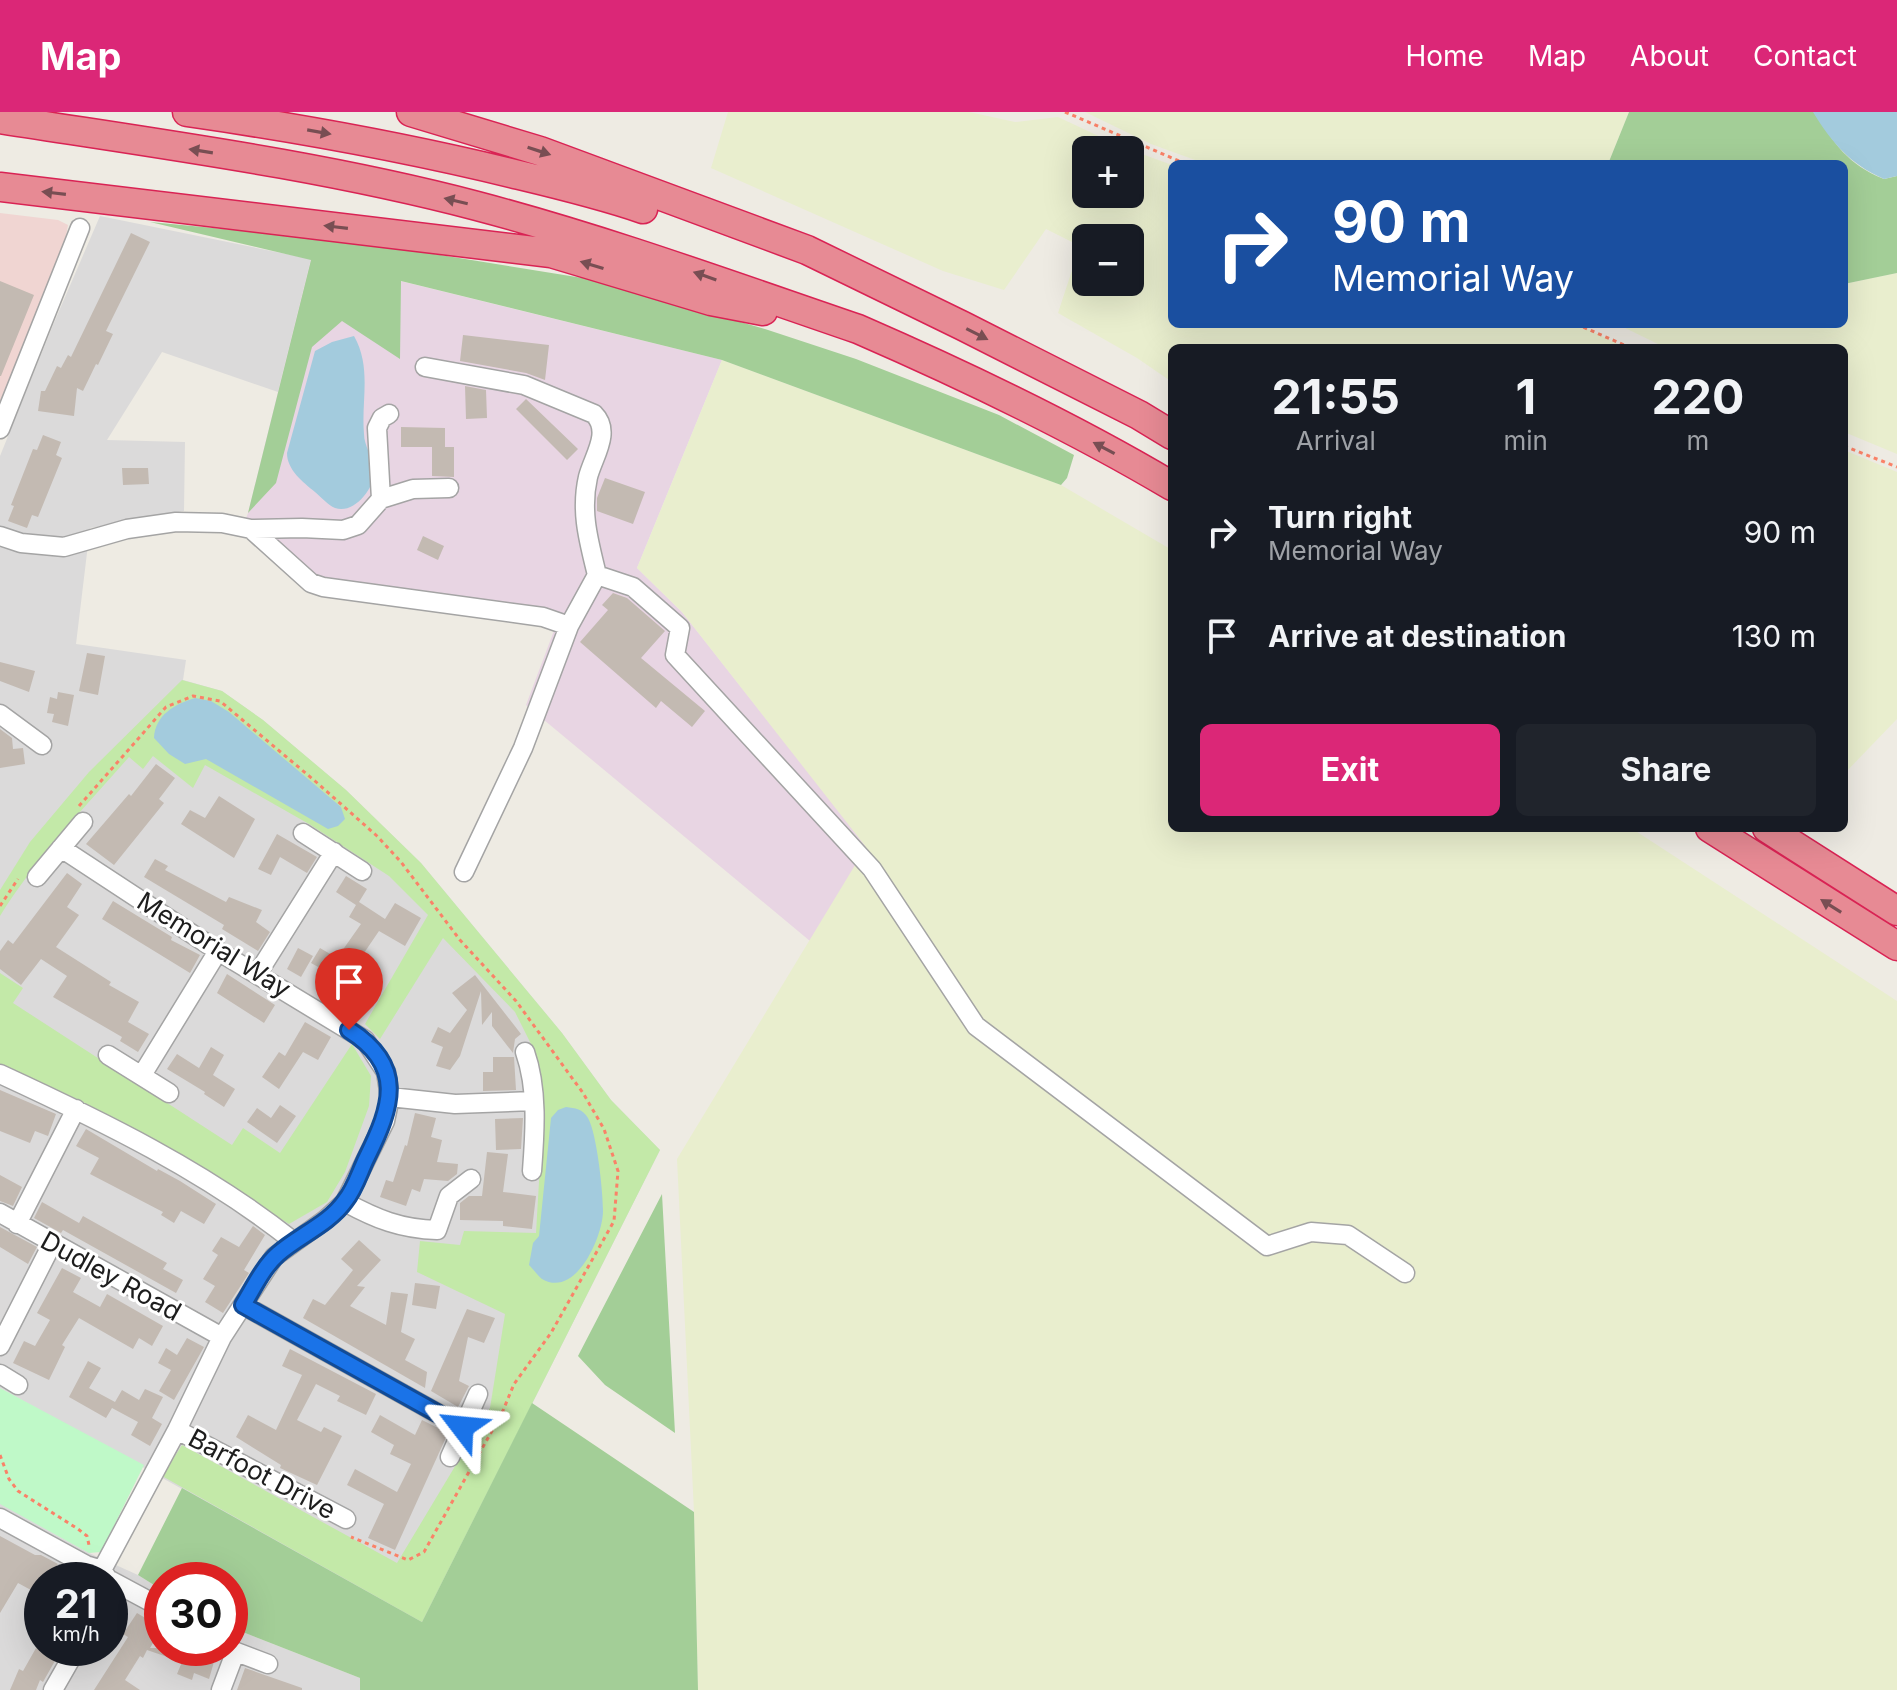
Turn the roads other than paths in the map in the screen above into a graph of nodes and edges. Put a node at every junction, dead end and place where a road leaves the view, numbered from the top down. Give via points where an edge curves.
1 (187, 112) edge
2 (411, 112) edge
3 (0, 119) edge
4 (0, 187) edge
5 (80, 228) dead end
6 (907, 298) junction
7 (858, 329) junction
8 (425, 367) dead end
9 (389, 414) dead end
10 (0, 429) edge
11 (1168, 433) edge
12 (1168, 484) edge
13 (449, 488) dead end
14 (381, 499) junction
15 (251, 529) junction
16 (0, 536) edge
17 (597, 575) junction
18 (569, 626) junction
19 (0, 714) edge
20 (42, 745) dead end
21 (83, 822) dead end
22 (1716, 832) edge
23 (1773, 832) edge
24 (303, 833) dead end
25 (61, 848) junction
26 (334, 852) junction
27 (362, 871) dead end
28 (464, 872) dead end
29 (37, 877) dead end
30 (1897, 911) edge
31 (1897, 946) edge
32 (218, 951) junction
33 (258, 973) junction
34 (525, 1052) dead end
35 (108, 1055) dead end
36 (0, 1074) edge
37 (142, 1075) junction
38 (169, 1093) dead end
39 (390, 1097) junction
40 (533, 1101) junction
41 (76, 1109) junction
42 (532, 1171) dead end
43 (471, 1179) dead end
44 (345, 1202) junction
45 (0, 1213) edge
46 (17, 1224) junction
47 (293, 1241) junction
48 (52, 1244) junction
49 (1405, 1273) dead end
50 (243, 1305) junction
51 (222, 1337) junction
52 (0, 1346) edge
53 (0, 1374) edge
54 (18, 1385) dead end
55 (478, 1394) dead end
56 (462, 1427) junction
57 (177, 1430) junction
58 (450, 1457) dead end
59 (0, 1518) edge
60 (346, 1519) dead end
61 (81, 1562) edge
62 (107, 1562) edge
63 (248, 1657) edge
64 (268, 1664) dead end
65 (67, 1666) edge
66 (226, 1666) edge
67 (53, 1690) edge
68 (221, 1690) edge

1 -> 6 highway via 320,132 609,197
2 -> 6 highway via 540,151 693,207 807,250
7 -> 3 highway via 648,256 477,206 328,172
7 -> 4 highway via 711,301 551,253
5 - 10 street
6 -> 11 highway
12 -> 7 highway via 1014,400
8 - 17 street via 524,385 600,419 603,429 583,515
9 - 14 street via 377,428
13 - 14 street via 413,489
14 - 15 street via 358,525 343,530
15 - 16 street via 176,522 64,547
15 - 18 street via 311,583 323,587 543,617
17 - 18 street
17 - 49 street via 633,587 680,628 675,655 872,869 976,1026 1267,1246 1311,1232 1348,1235
18 - 28 street via 523,748
19 - 20 street
21 - 25 street
31 -> 22 highway
23 - 30 highway
24 - 26 street
25 - 29 street
25 - 32 street, Memorial Way
26 - 27 street
26 - 33 street
32 - 33 street, Memorial Way
32 - 37 street
33 - 39 street, Memorial Way via 365,1040 386,1072
34 - 40 street
35 - 37 street
36 - 41 street
37 - 38 street
39 - 40 street via 455,1104
39 - 44 street via 385,1121
40 - 42 street
41 - 46 street
41 - 47 street via 174,1161
43 - 44 street via 449,1196 437,1230 411,1230 376,1220
44 - 47 street
45 - 46 street, Dudley Road
46 - 48 street, Dudley Road
47 - 50 street via 274,1257
48 - 51 street, Dudley Road
48 - 52 street
50 - 51 street
50 - 56 street
51 - 57 street
53 - 54 street
55 - 56 street
56 - 58 street
57 - 60 street, Barfoot Drive
57 - 62 street
59 - 61 street
63 - 64 street
65 - 67 street
66 - 68 street

